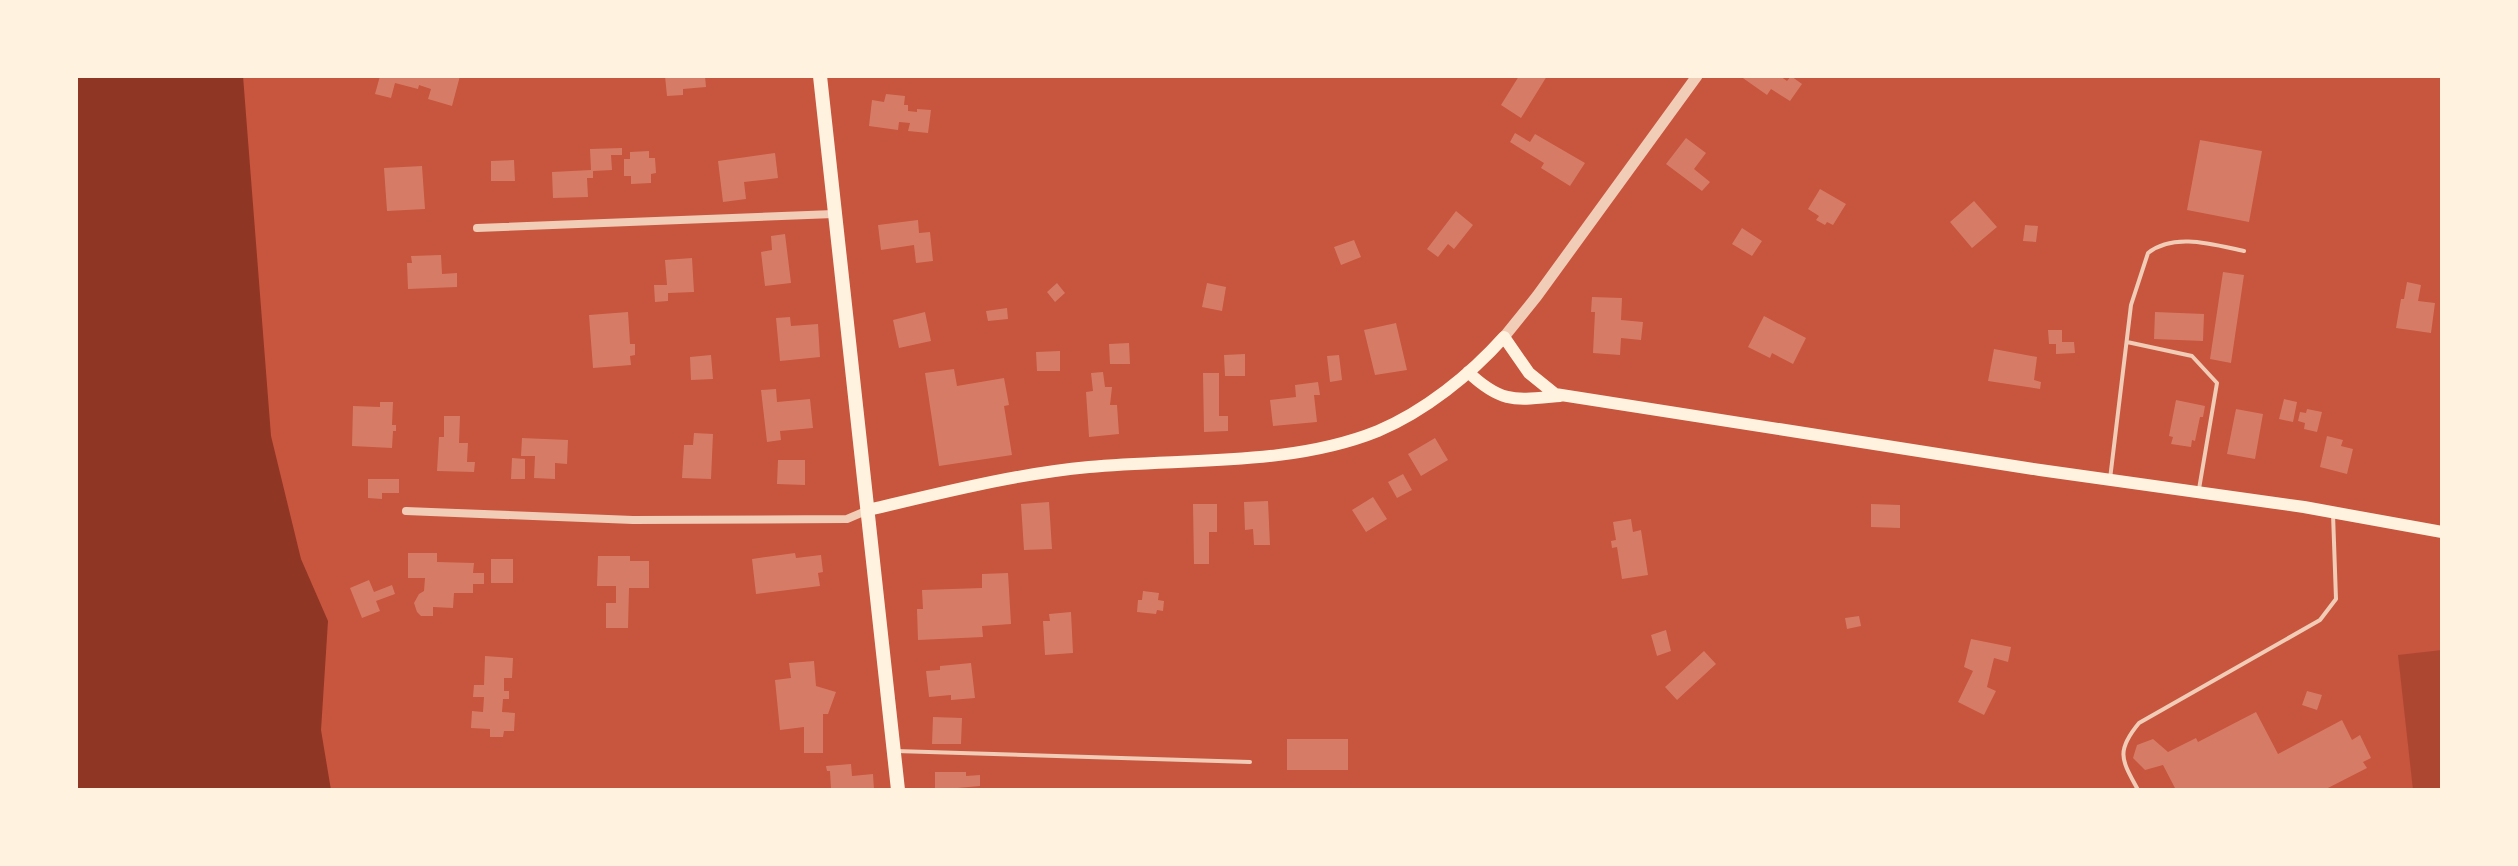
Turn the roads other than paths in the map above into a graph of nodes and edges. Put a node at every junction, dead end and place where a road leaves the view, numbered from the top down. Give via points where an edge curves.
1 (820, 76) edge
2 (1697, 76) edge
3 (834, 214) junction
4 (477, 228) dead end
5 (2244, 251) dead end
6 (1504, 337) junction
7 (2126, 342) junction
8 (1468, 372) junction
9 (1568, 396) junction
10 (2110, 479) junction
11 (2198, 492) junction
12 (868, 510) junction
13 (406, 511) dead end
14 (2333, 511) junction
15 (2442, 532) edge
16 (894, 751) junction
17 (1250, 762) dead end
18 (898, 790) edge
19 (2138, 790) edge

1 - 3 main road
2 - 6 street
3 - 4 street
3 - 12 main road
5 - 7 lane via 2185,242 2155,247 2140,272
6 - 8 main road
6 - 9 main road via 1536,380 1555,394
7 - 10 lane
7 - 11 lane via 2192,356 2217,383
8 - 9 main road via 1497,396
8 - 12 main road via 1399,420 1326,446 1222,460 1049,472
9 - 10 main road
10 - 11 main road
11 - 14 main road
12 - 13 street via 847,519 678,520
12 - 16 main road
14 - 15 main road
14 - 19 lane via 2336,599 2320,620 2139,723 2125,740 2124,763
16 - 17 lane
16 - 18 main road

